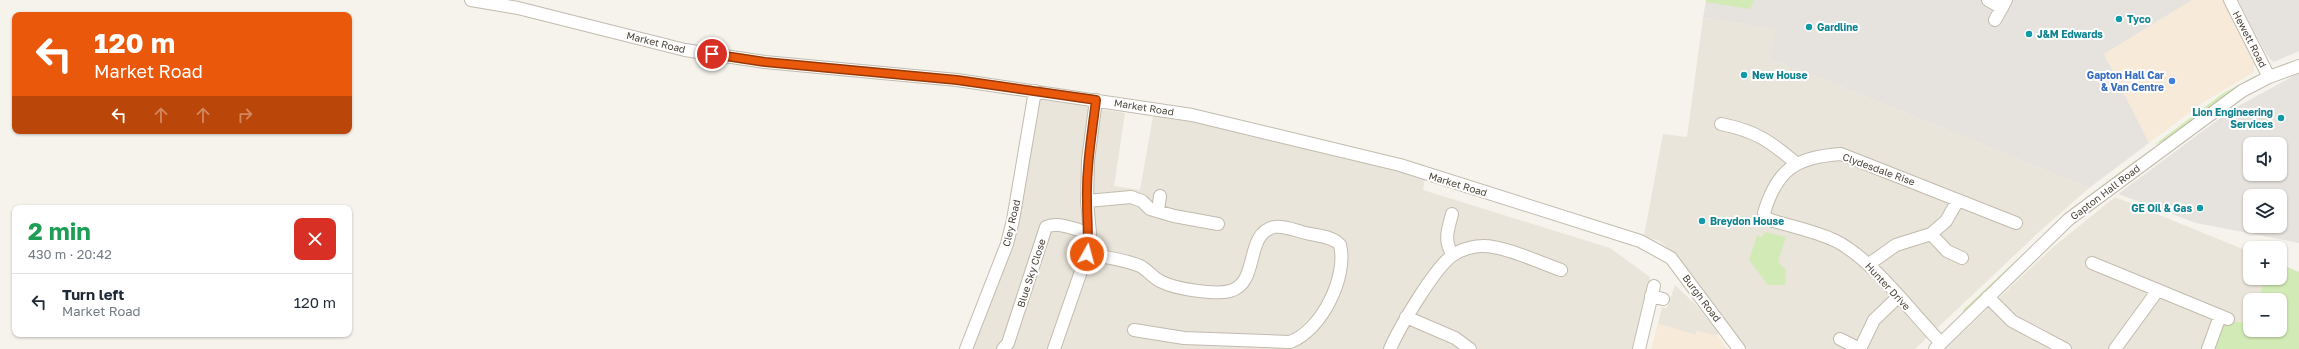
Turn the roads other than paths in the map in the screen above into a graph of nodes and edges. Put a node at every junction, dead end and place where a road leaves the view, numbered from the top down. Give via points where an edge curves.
1 (471, 0) edge
2 (1988, 0) edge
3 (2230, 0) edge
4 (2004, 4) edge
5 (1995, 20) dead end
6 (2299, 66) edge
7 (2269, 77) junction
8 (1035, 90) junction
9 (1096, 100) junction
10 (1721, 124) dead end
11 (1797, 164) junction
12 (1160, 196) dead end
13 (1958, 200) junction
14 (1087, 201) junction
15 (1158, 211) junction
16 (1764, 213) joint
17 (1452, 214) dead end
18 (2016, 223) dead end
19 (1218, 224) dead end
20 (1079, 230) dead end
21 (1931, 234) junction
22 (1661, 251) joint
23 (1087, 254) junction
24 (1453, 255) junction
25 (1962, 258) dead end
26 (2092, 263) dead end
27 (1868, 264) junction
28 (1561, 270) dead end
29 (2158, 290) junction
30 (1898, 297) junction
31 (1988, 298) junction
32 (1663, 300) dead end
33 (1406, 317) junction
34 (1134, 330) dead end
35 (1840, 339) dead end
36 (2045, 344) edge
37 (1938, 346) edge
38 (966, 349) edge
39 (1003, 349) edge
40 (1054, 349) edge
41 (1390, 349) edge
42 (1470, 349) edge
43 (1639, 349) edge
44 (1739, 349) edge
45 (1860, 349) edge
46 (2065, 349) edge
47 (2115, 349) edge
48 (2208, 349) edge

1 - 8 street, Market Road via 518,8 685,50 765,62
2 - 4 street
3 - 7 street, Hewett Road
4 - 5 street
6 - 7 street, Gapton Hall Road
7 - 31 street, Gapton Hall Road via 2242,92 2084,206
8 - 9 street, Market Road
8 - 38 street, Cley Road via 1007,244
9 - 14 street via 1088,160
9 - 22 street, Market Road via 1192,115 1392,163 1640,240
10 - 11 street via 1742,128 1767,139
11 - 13 street, Clydesdale Rise via 1818,156 1841,154
11 - 16 street, Clydesdale Rise via 1782,175 1770,191
12 - 15 street
13 - 18 street, Clydesdale Rise
13 - 21 street via 1946,221
14 - 15 street via 1131,197
14 - 23 street via 1090,233
15 - 19 street
16 - 27 street, Hunter Drive via 1767,219 1836,241
17 - 24 street via 1446,237 1447,246
20 - 39 street, Blue Sky Close via 1062,226 1046,227 1008,343
21 - 25 street via 1947,251
21 - 27 street via 1896,245
22 - 44 street, Burgh Road via 1671,258
23 - 34 street via 1140,266 1162,282 1214,294 1232,291 1241,285 1249,270 1258,240 1264,232 1274,227 1333,240 1340,245 1341,268 1326,310 1313,328 1300,339 1290,342 1184,338
23 - 40 street
24 - 28 street via 1482,246 1494,247
24 - 33 street
26 - 29 street
27 - 30 street, Hunter Drive
29 - 47 street
29 - 48 street via 2224,317
30 - 37 street, Hunter Drive
30 - 45 street via 1874,320
31 - 36 street via 2012,321
31 - 37 street, Gapton Hall Road
32 - 43 street via 1653,291
33 - 41 street
33 - 42 street via 1455,338
35 - 45 street
36 - 46 street

